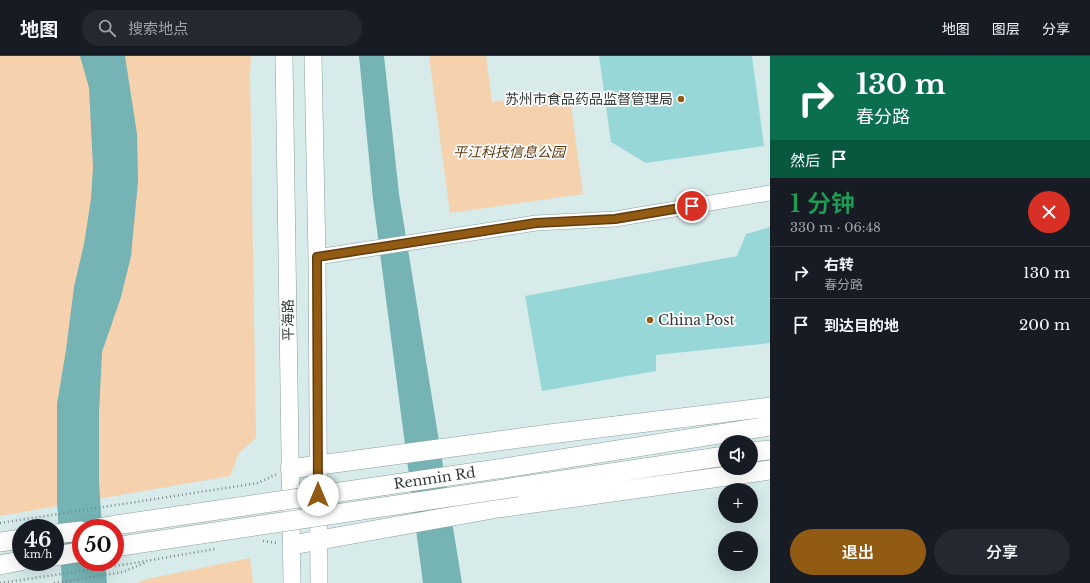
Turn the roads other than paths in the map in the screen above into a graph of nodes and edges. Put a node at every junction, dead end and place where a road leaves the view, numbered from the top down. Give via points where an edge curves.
1 (284, 56) edge
2 (313, 56) edge
3 (770, 193) edge
4 (317, 257) junction
5 (770, 407) edge
6 (770, 426) edge
7 (770, 450) edge
8 (758, 451) edge
9 (718, 457) edge
10 (318, 465) junction
11 (290, 469) junction
12 (770, 470) edge
13 (124, 524) edge
14 (12, 540) edge
15 (319, 540) junction
16 (0, 542) edge
17 (124, 545) edge
18 (292, 545) junction
19 (12, 563) edge
20 (0, 565) edge
21 (292, 583) edge
22 (319, 583) edge

1 - 11 main road, 平海路
2 - 4 main road, 平海路
3 - 4 street via 615,219 536,223
4 - 10 main road, 平海路
5 - 10 main road
6 - 13 main road, Renmin Rd, bridge
7 - 8 main road
9 - 17 main road, Renmin Rd, bridge
10 - 11 main road
10 - 15 main road, 平海路
11 - 18 main road, 平海路
12 - 15 main road via 498,508
14 - 16 main road
15 - 18 main road
15 - 22 main road, 平海路
18 - 21 main road, 平海路
19 - 20 main road

